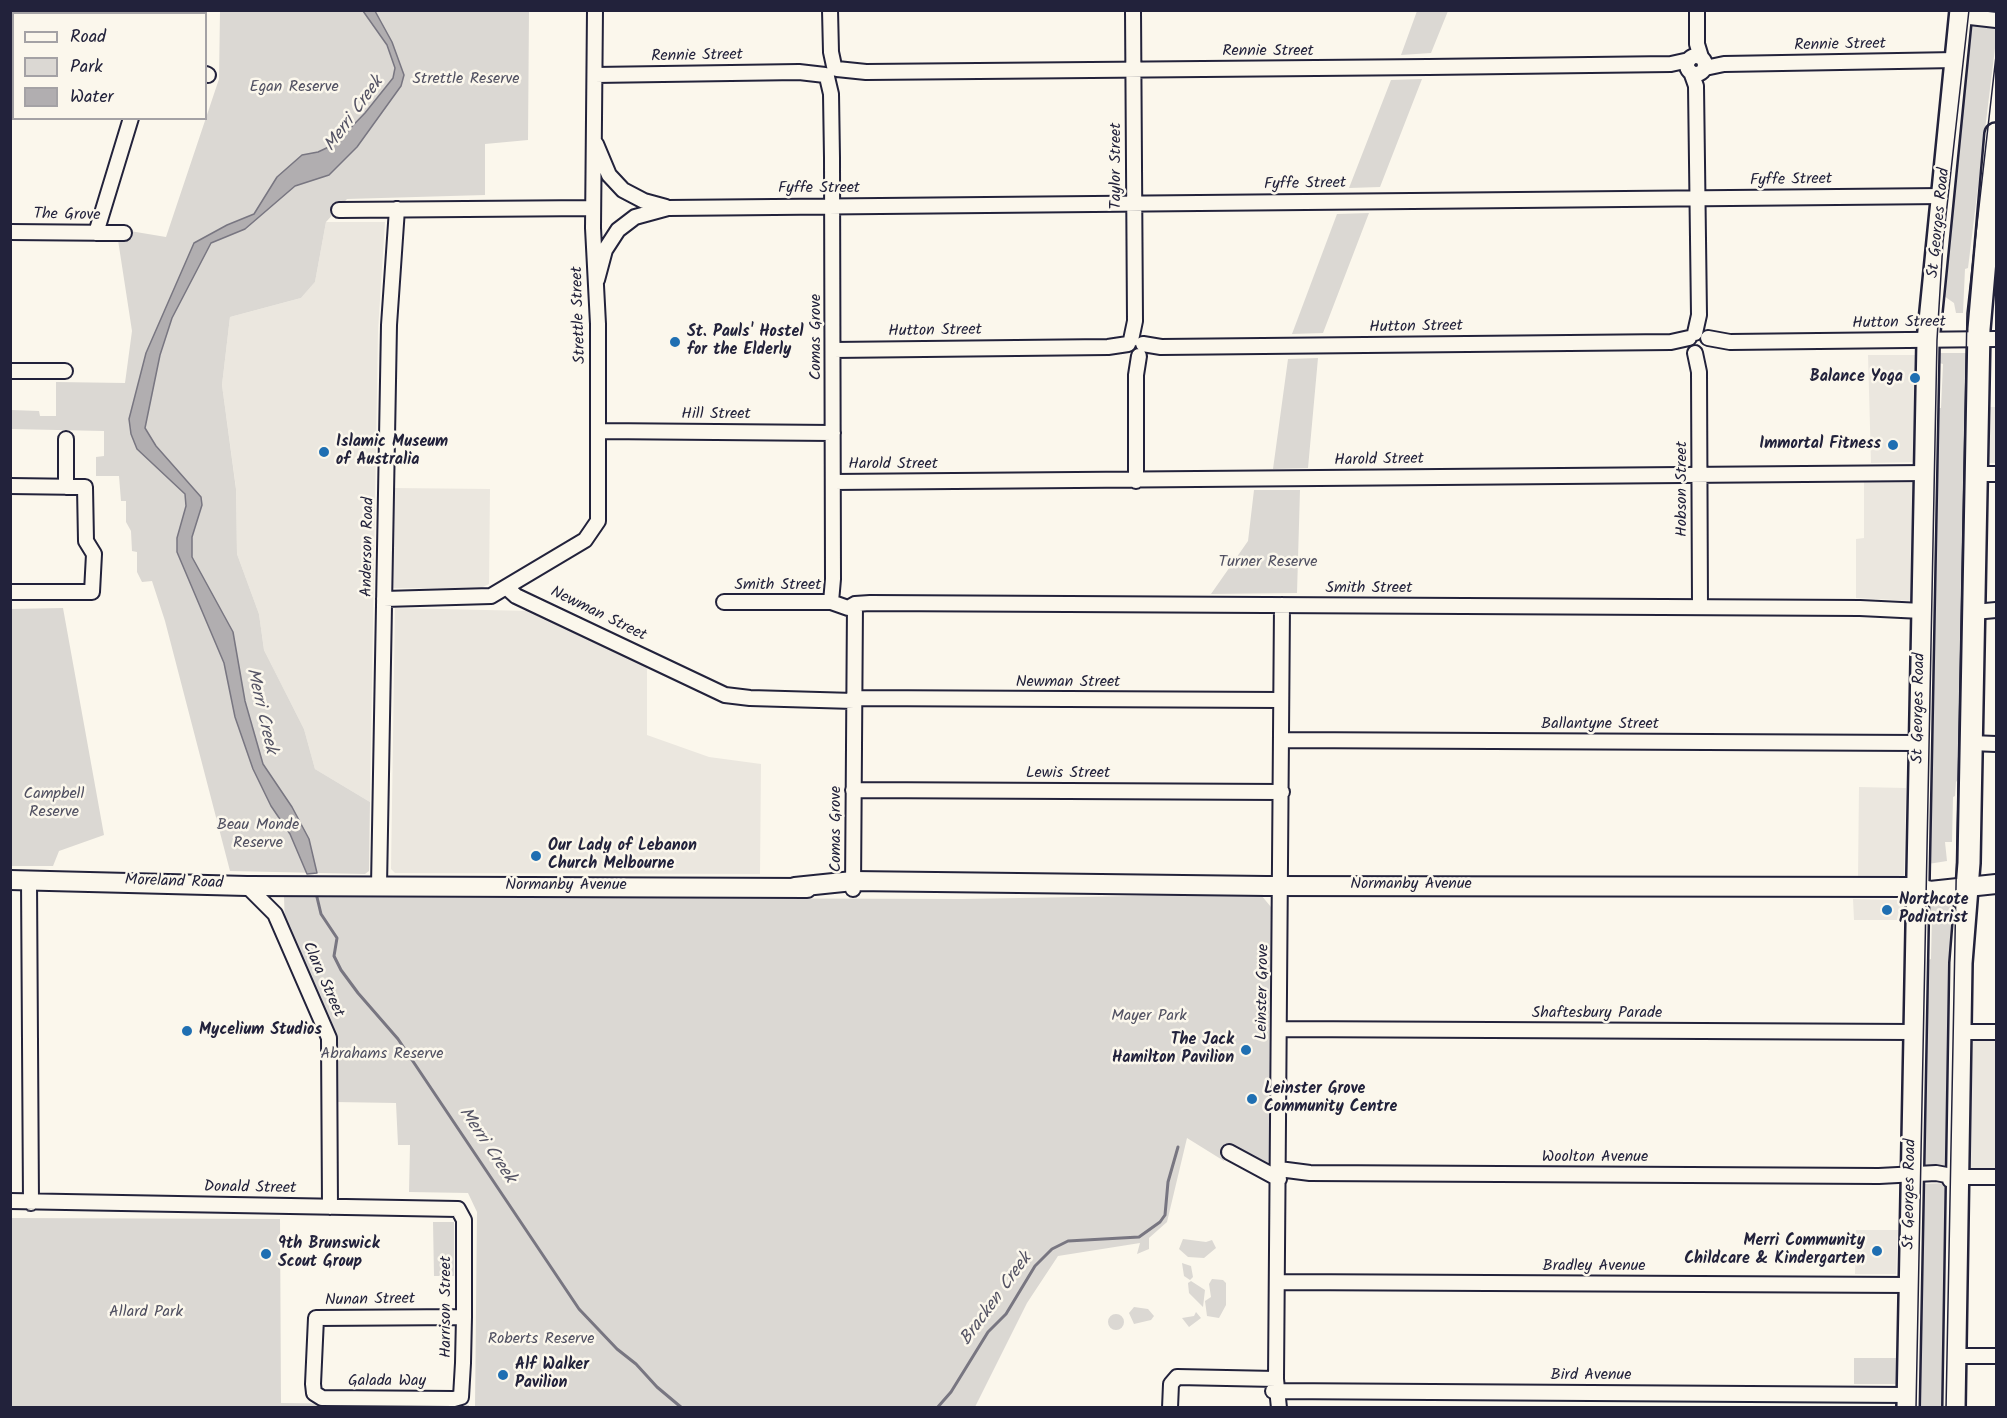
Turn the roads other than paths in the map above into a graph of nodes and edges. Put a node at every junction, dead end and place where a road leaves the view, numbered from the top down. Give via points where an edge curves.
1 (595, 10) edge
2 (830, 10) edge
3 (1133, 10) edge
4 (1697, 10) edge
5 (1961, 13) edge
6 (1996, 20) edge
7 (1956, 60) junction
8 (1697, 62) junction
9 (1133, 69) junction
10 (831, 72) junction
11 (595, 75) junction
12 (130, 120) edge
13 (1996, 134) edge
14 (594, 137) junction
15 (1994, 182) edge
16 (1944, 196) junction
17 (1698, 199) junction
18 (1134, 203) junction
19 (832, 205) junction
20 (593, 208) junction
21 (668, 208) junction
22 (397, 209) junction
23 (339, 210) dead end
24 (10, 232) edge
25 (96, 233) junction
26 (124, 233) dead end
27 (597, 280) junction
28 (1988, 339) edge
29 (1928, 340) junction
30 (1699, 343) junction
31 (1135, 348) junction
32 (833, 350) junction
33 (10, 371) edge
34 (65, 371) dead end
35 (599, 431) junction
36 (833, 433) junction
37 (66, 439) dead end
38 (1926, 473) junction
39 (1987, 474) edge
40 (1700, 475) junction
41 (1136, 481) junction
42 (833, 482) junction
43 (10, 486) edge
44 (66, 488) junction
45 (522, 578) junction
46 (506, 587) junction
47 (10, 592) edge
48 (384, 599) junction
49 (724, 602) dead end
50 (534, 603) junction
51 (844, 603) junction
52 (1282, 605) junction
53 (1700, 607) junction
54 (1922, 608) junction
55 (1974, 609) junction
56 (1996, 609) edge
57 (854, 700) junction
58 (1281, 700) junction
59 (1281, 740) junction
60 (1919, 743) junction
61 (1971, 743) junction
62 (1996, 744) edge
63 (853, 790) junction
64 (1282, 792) junction
65 (1996, 875) edge
66 (10, 880) edge
67 (29, 880) junction
68 (1968, 882) junction
69 (1996, 884) edge
70 (853, 885) junction
71 (247, 886) junction
72 (289, 886) junction
73 (337, 886) joint
74 (379, 886) junction
75 (1281, 886) junction
76 (1916, 886) junction
77 (275, 914) junction
78 (1280, 1029) junction
79 (1914, 1032) junction
80 (1960, 1032) junction
81 (1996, 1032) edge
82 (1229, 1152) dead end
83 (1279, 1175) junction
84 (1911, 1177) junction
85 (1957, 1177) junction
86 (1996, 1177) edge
87 (10, 1203) edge
88 (31, 1203) junction
89 (330, 1207) junction
90 (464, 1218) joint
91 (1278, 1282) junction
92 (1910, 1285) junction
93 (464, 1317) junction
94 (1955, 1356) junction
95 (1996, 1356) edge
96 (1276, 1387) junction
97 (314, 1393) joint
98 (460, 1397) joint
99 (1908, 1401) edge
100 (1170, 1407) edge
101 (1272, 1407) edge
102 (1279, 1407) edge
103 (1954, 1407) edge

1 - 11 street, Strettle Street
2 - 10 street, Comas Grove
3 - 9 street, Taylor Street
4 - 8 street, Hobson Street
5 - 6 street
5 - 7 highway, St Georges Road
7 - 8 street, Rennie Street
7 - 16 highway, St Georges Road
8 - 9 street, Rennie Street
8 - 17 street, Hobson Street
9 - 10 street, Rennie Street
9 - 18 street, Taylor Street
10 - 11 street, Rennie Street
10 - 19 street, Comas Grove
11 - 14 street, Strettle Street
12 - 25 street
13 - 15 highway
14 - 20 street, Strettle Street
14 - 21 street, Fyffe Street via 609,175 623,190
15 - 28 highway
16 - 17 street, Fyffe Street
16 - 29 highway, St Georges Road
17 - 18 street, Fyffe Street
17 - 30 street, Hobson Street
18 - 19 street, Fyffe Street
18 - 31 street, Taylor Street
19 - 21 street, Fyffe Street
19 - 32 street, Comas Grove
20 - 22 street
20 - 27 street, Strettle Street
21 - 27 street, Fyffe Street via 635,217 618,230 605,250
22 - 23 street
22 - 48 street, Anderson Road via 389,325
24 - 25 street, The Grove
25 - 26 street, The Grove
27 - 35 street, Strettle Street
28 - 29 street, Hutton Street
28 - 39 highway
29 - 30 street, Hutton Street
29 - 38 highway, St Georges Road
30 - 31 street, Hutton Street
30 - 40 street, Hobson Street
31 - 32 street, Hutton Street
31 - 41 street, Taylor Street
32 - 36 street, Comas Grove
33 - 34 street
35 - 36 street, Hill Street
35 - 45 street, Strettle Street via 600,507 596,525 585,540
36 - 42 street, Comas Grove
37 - 44 street
38 - 40 street, Harold Street
38 - 54 highway, St Georges Road
39 - 55 highway
40 - 41 street, Harold Street
40 - 53 street, Hobson Street
41 - 42 street, Harold Street
42 - 51 street, Comas Grove via 833,579
43 - 44 street
44 - 47 street via 85,487 86,541 94,554 92,592
45 - 46 street
45 - 50 street, Newman Street
46 - 48 street via 480,599
46 - 50 street, Newman Street
48 - 74 street, Anderson Road
49 - 51 street, Smith Street
50 - 57 street, Newman Street via 725,695
51 - 52 street, Smith Street
51 - 57 street, Comas Grove via 854,625
52 - 53 street, Smith Street
52 - 58 street, Leinster Grove
53 - 54 street, Smith Street
54 - 60 highway, St Georges Road
55 - 56 street
55 - 61 highway
57 - 58 street, Newman Street
57 - 63 street, Comas Grove
58 - 59 street, Leinster Grove
59 - 60 street, Ballantyne Street
59 - 64 street, Leinster Grove
60 - 76 highway, St Georges Road
61 - 62 street
61 - 68 highway
63 - 64 street, Lewis Street
63 - 70 street, Comas Grove
64 - 75 street, Leinster Grove
65 - 68 main road, Normanby Avenue
66 - 67 main road, Moreland Road
67 - 71 main road, Moreland Road
67 - 88 street
68 - 69 main road, Normanby Avenue
68 - 76 main road, Normanby Avenue via 1930,891
68 - 80 highway
70 - 74 main road, Normanby Avenue
70 - 75 main road, Normanby Avenue
71 - 72 main road, Moreland Road
71 - 77 street, Clara Street
72 - 73 main road, Moreland Road
72 - 77 street via 275,896
73 - 74 main road, Normanby Avenue
75 - 76 main road, Normanby Avenue
75 - 78 street, Leinster Grove
76 - 79 highway, St Georges Road
77 - 89 street, Clara Street via 329,1038
78 - 79 street, Shaftesbury Parade
78 - 83 street, Leinster Grove
79 - 84 highway, St Georges Road
80 - 81 street
80 - 85 highway
82 - 83 street
83 - 84 street, Woolton Avenue
83 - 91 street, Leinster Grove
84 - 85 street, Woolton Avenue
84 - 92 highway, St Georges Road
85 - 86 street, Woolton Avenue
85 - 94 highway
87 - 88 street, Donald Street
88 - 89 street, Donald Street
89 - 90 street, Donald Street via 451,1207
90 - 93 street, Harrison Street
91 - 92 street, Bradley Avenue
91 - 96 street, Leinster Grove
92 - 99 highway, St Georges Road
93 - 97 street, Nunan Street via 316,1318
93 - 98 street, Harrison Street
94 - 95 street
94 - 103 highway
96 - 99 street, Bird Avenue
96 - 100 street, Bird Avenue via 1173,1379
96 - 101 street, Leinster Grove
96 - 102 street, Leinster Grove
97 - 98 street, Galada Way via 322,1398

